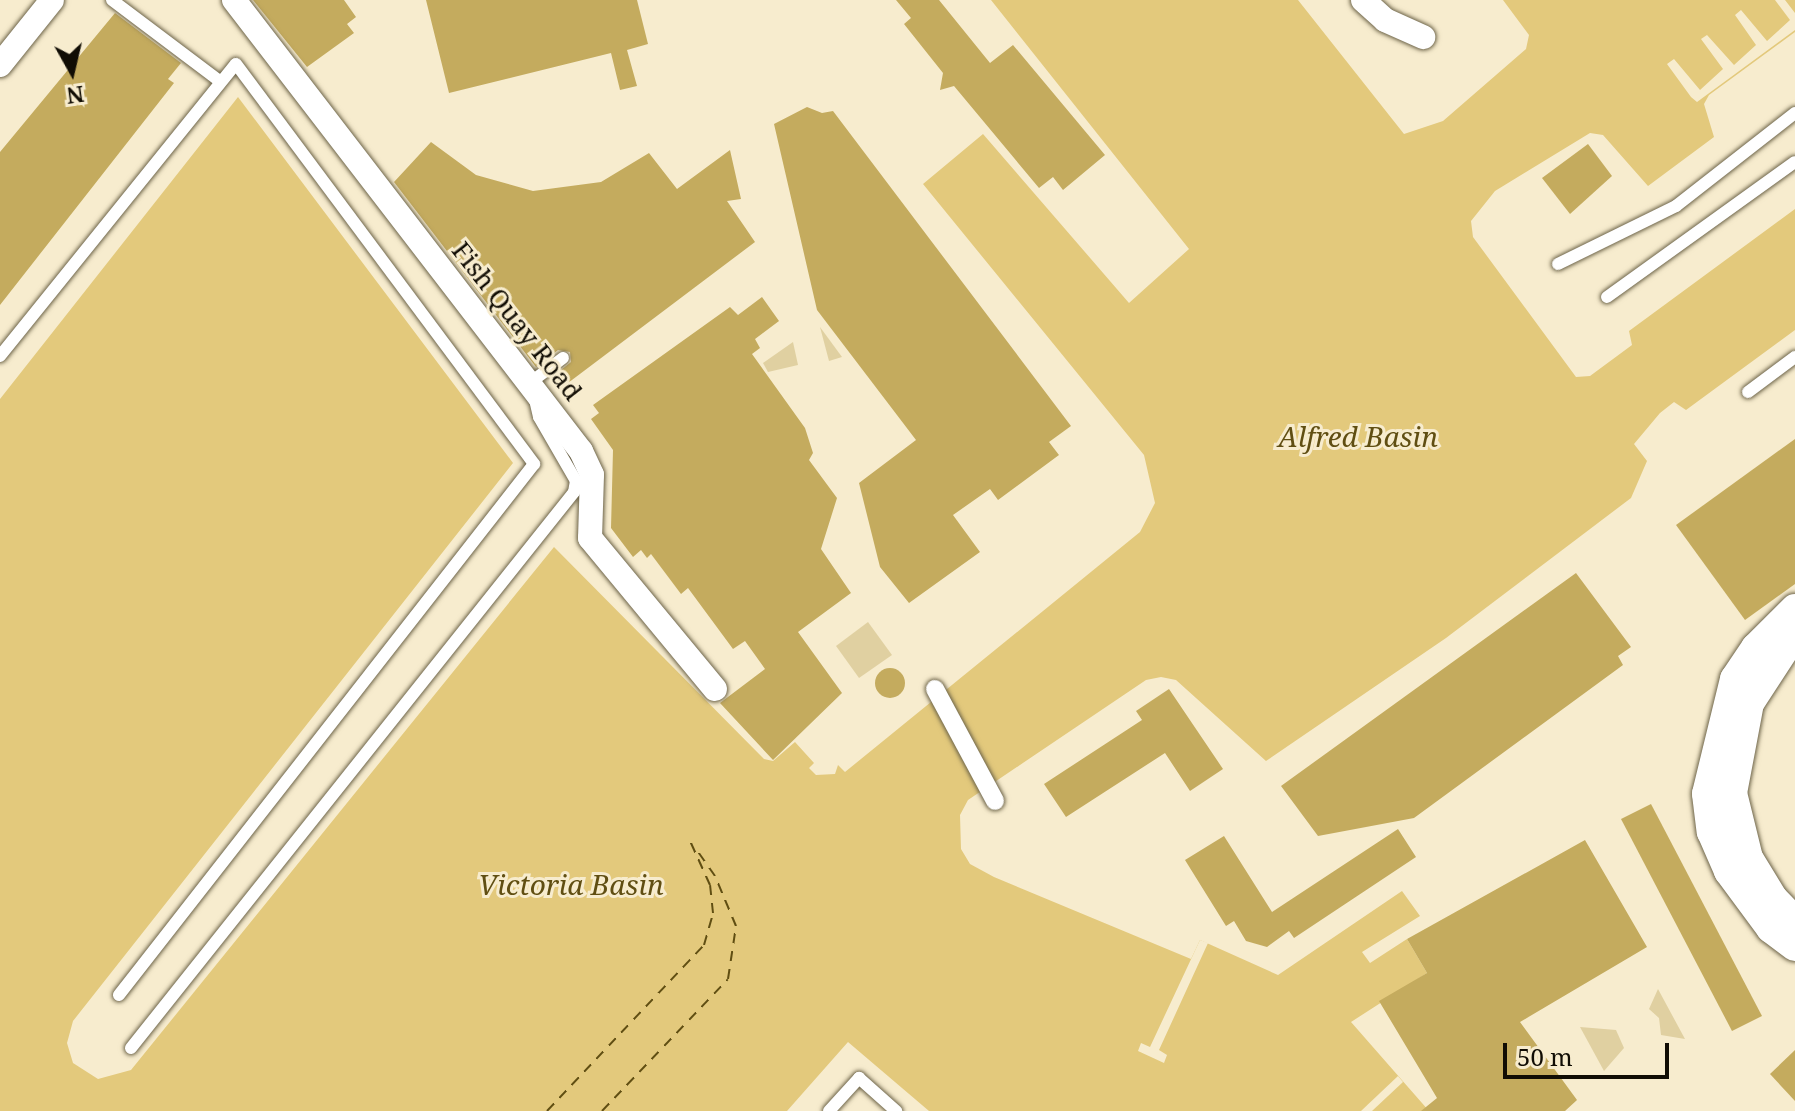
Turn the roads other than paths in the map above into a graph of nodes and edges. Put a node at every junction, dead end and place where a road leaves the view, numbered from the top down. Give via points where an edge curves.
1 (52, 0) edge
2 (112, 0) edge
3 (234, 0) edge
4 (1363, 0) edge
5 (1423, 37) dead end
6 (0, 65) edge
7 (218, 80) junction
8 (1795, 113) edge
9 (1795, 162) edge
10 (1558, 264) dead end
11 (1607, 297) dead end
12 (0, 356) edge
13 (1795, 357) edge
14 (563, 358) dead end
15 (531, 382) junction
16 (1748, 392) dead end
17 (1795, 609) edge
18 (1795, 633) edge
19 (715, 689) dead end
20 (935, 689) dead end
21 (995, 801) dead end
22 (1795, 922) edge
23 (1795, 946) edge
24 (119, 995) dead end
25 (131, 1048) dead end
26 (829, 1111) edge
27 (896, 1111) edge

1 - 6 street
2 - 7 lane
3 - 15 street, Fish Quay Road via 329,130
4 - 5 street via 1385,20
7 - 12 lane
7 - 24 lane via 236,64 534,464
8 - 10 lane via 1676,206
9 - 11 lane
13 - 16 lane
14 - 15 lane
15 - 19 street, Fish Quay Road via 592,475 590,538
15 - 25 lane via 539,417 576,481 574,492
17 - 23 street via 1756,648 1735,679 1707,794 1712,832 1729,871 1764,919
18 - 22 street via 1776,654 1749,703 1732,793 1748,858 1773,899
20 - 21 street
26 - 27 lane via 859,1078

